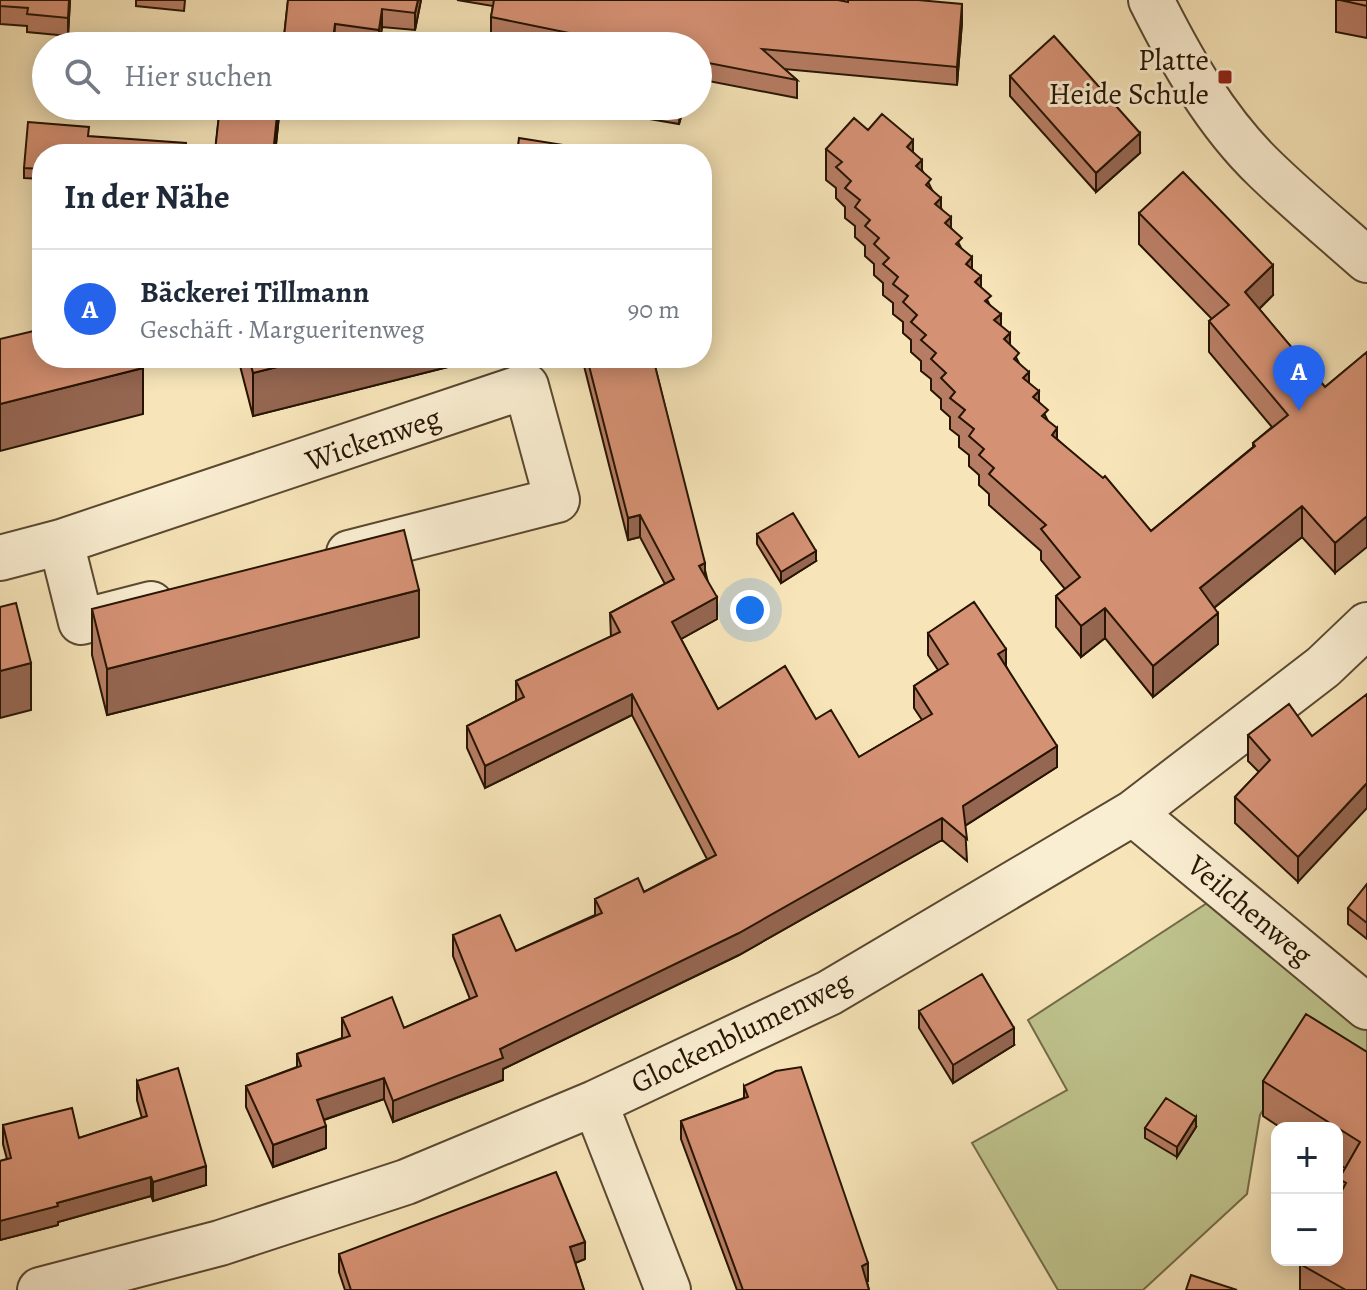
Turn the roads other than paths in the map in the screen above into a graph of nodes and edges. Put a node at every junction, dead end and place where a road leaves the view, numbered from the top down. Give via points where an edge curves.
1 (1151, 0) edge
2 (1367, 260) edge
3 (61, 542) junction
4 (0, 558) edge
5 (311, 563) edge
6 (188, 595) edge
7 (1367, 625) edge
8 (1133, 813) junction
9 (1367, 1007) edge
10 (595, 1103) junction
11 (40, 1290) edge
12 (668, 1290) edge

1 - 2 street via 1204,94 1263,167
3 - 4 street, Wickenweg
3 - 5 street, Wickenweg via 526,386 557,500
3 - 6 street via 81,622
7 - 8 street, Glockenblumenweg via 1323,667
8 - 9 street, Veilchenweg
8 - 10 street, Glockenblumenweg via 829,993
10 - 11 street, Glockenblumenweg via 406,1182 220,1243
10 - 12 street

